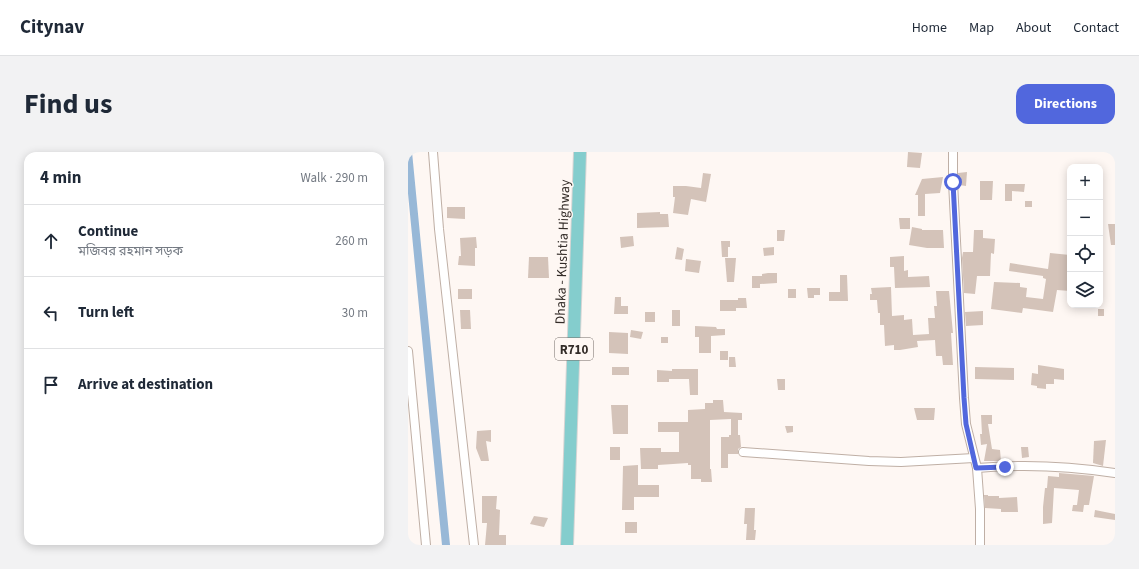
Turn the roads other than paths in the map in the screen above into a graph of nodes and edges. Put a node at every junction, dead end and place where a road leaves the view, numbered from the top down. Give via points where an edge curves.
1 (433, 152) edge
2 (580, 152) edge
3 (953, 152) edge
4 (408, 350) edge
5 (744, 452) dead end
6 (974, 458) junction
7 (976, 468) junction
8 (1115, 473) edge
9 (426, 545) edge
10 (474, 545) edge
11 (568, 545) edge
12 (980, 545) edge

1 - 10 street via 439,229
2 - 11 main road, Dhaka - Kushtia Highway / R710
3 - 6 street via 964,398 966,424
4 - 9 street
5 - 6 street via 901,462
6 - 7 street
7 - 8 street via 1061,467
7 - 12 street

